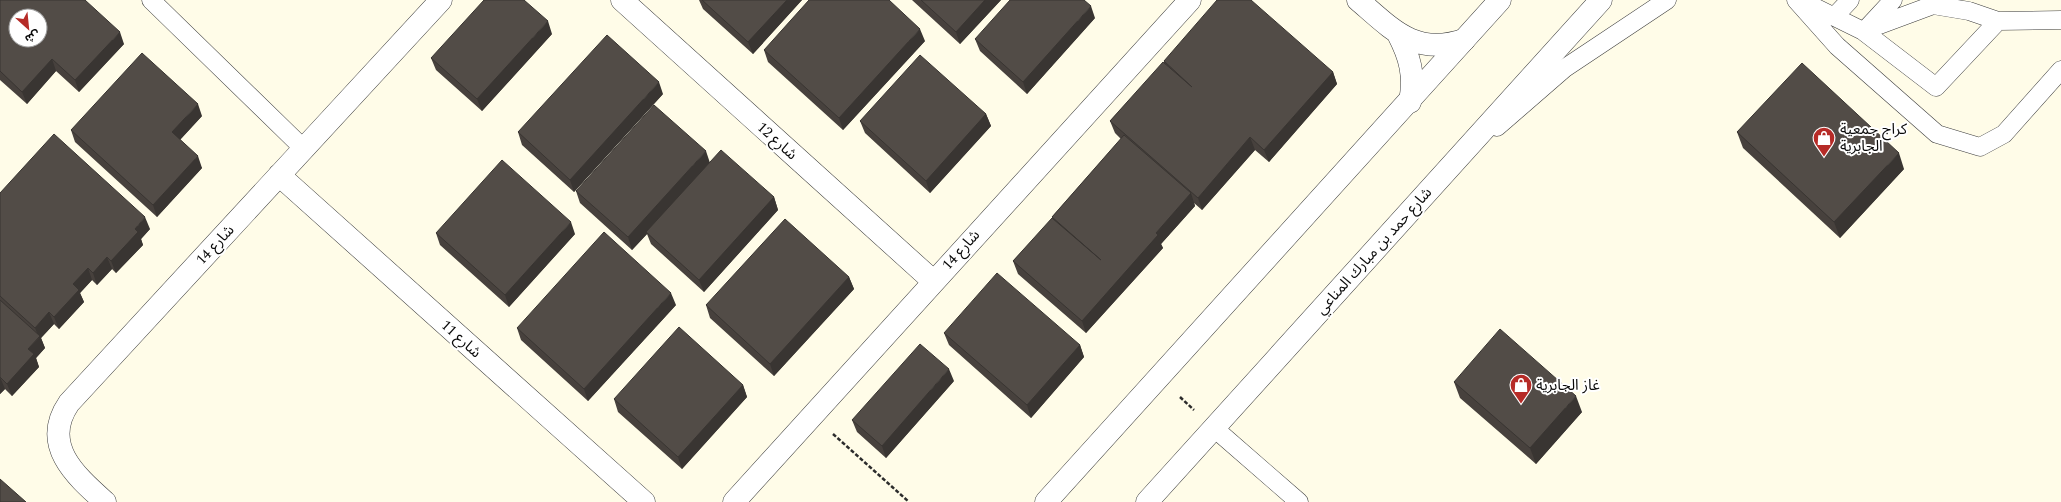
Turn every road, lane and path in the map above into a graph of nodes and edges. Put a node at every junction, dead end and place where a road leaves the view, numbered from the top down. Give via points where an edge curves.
1 (151, 0) edge
2 (441, 0) edge
3 (622, 0) edge
4 (1358, 0) edge
5 (1500, 0) edge
6 (1601, 0) edge
7 (1667, 0) edge
8 (1796, 0) edge
9 (1800, 0) edge
10 (1850, 0) edge
11 (1893, 0) edge
12 (1182, 3) edge
13 (1936, 3) edge
14 (1821, 4) edge
15 (1974, 6) edge
16 (1834, 17) junction
17 (2061, 20) edge
18 (1998, 21) junction
19 (1864, 31) junction
20 (1398, 34) junction
21 (1464, 40) junction
22 (2061, 70) edge
23 (1410, 102) junction
24 (304, 148) junction
25 (1447, 171) junction
26 (279, 175) junction
27 (933, 281) junction
28 (1159, 378) junction
29 (811, 415) junction
30 (1214, 428) junction
31 (105, 502) edge
32 (644, 502) edge
33 (734, 502) edge
34 (909, 502) edge
35 (1046, 502) edge
36 (1147, 502) edge
37 (1299, 502) edge

1 - 24 lane
2 - 24 street, شارع 14
3 - 27 street, شارع 12
4 - 20 street
5 - 21 street
6 - 25 street, شارع حمد بن مبارك المناعي
7 - 25 lane via 1565,68
8 - 22 lane via 1837,46 1937,134 1980,147 2004,134
9 - 14 lane
10 - 16 lane
11 - 19 lane
12 - 27 street, شارع 14
13 - 15 lane
13 - 19 lane
14 - 16 lane
15 - 18 lane
16 - 19 lane
17 - 18 lane
18 - 19 lane via 1936,87
20 - 21 street via 1423,44 1451,44
20 - 23 street via 1410,60 1413,74
21 - 23 street
23 - 28 street
24 - 26 street, شارع 14
25 - 30 street, شارع حمد بن مبارك المناعي
26 - 31 street, شارع 14 via 62,413 58,440 62,453 76,474
26 - 32 street, شارع 11
27 - 29 street, شارع 14
28 - 30 path
28 - 35 street
29 - 33 street, شارع 14
29 - 34 path
30 - 36 street, شارع حمد بن مبارك المناعي
30 - 37 lane

